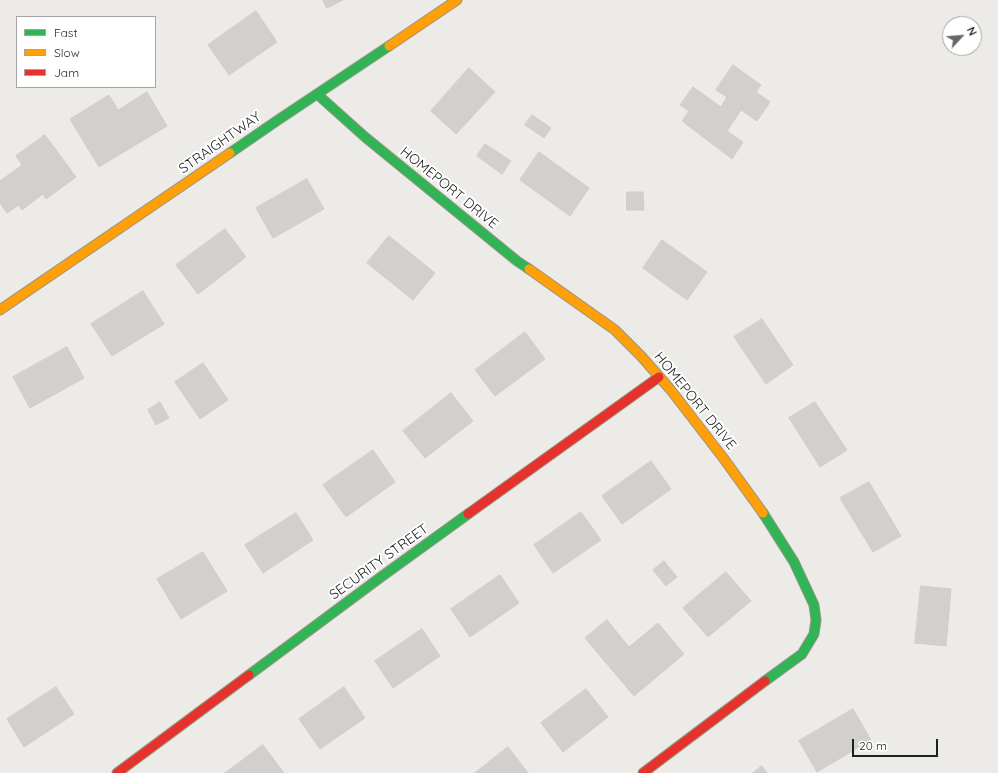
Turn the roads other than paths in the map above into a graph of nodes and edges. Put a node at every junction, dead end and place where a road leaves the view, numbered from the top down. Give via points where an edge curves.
1 (457, 0) edge
2 (317, 94) junction
3 (0, 310) edge
4 (660, 377) junction
5 (116, 773) edge
6 (643, 773) edge

1 - 2 street, STRAIGHTWAY
2 - 3 street, STRAIGHTWAY
2 - 4 street, HOMEPORT DRIVE via 365,137 516,261 615,330
4 - 5 street, SECURITY STREET via 381,577
4 - 6 street, HOMEPORT DRIVE via 770,523 807,589 814,605 816,620 814,634 802,654

